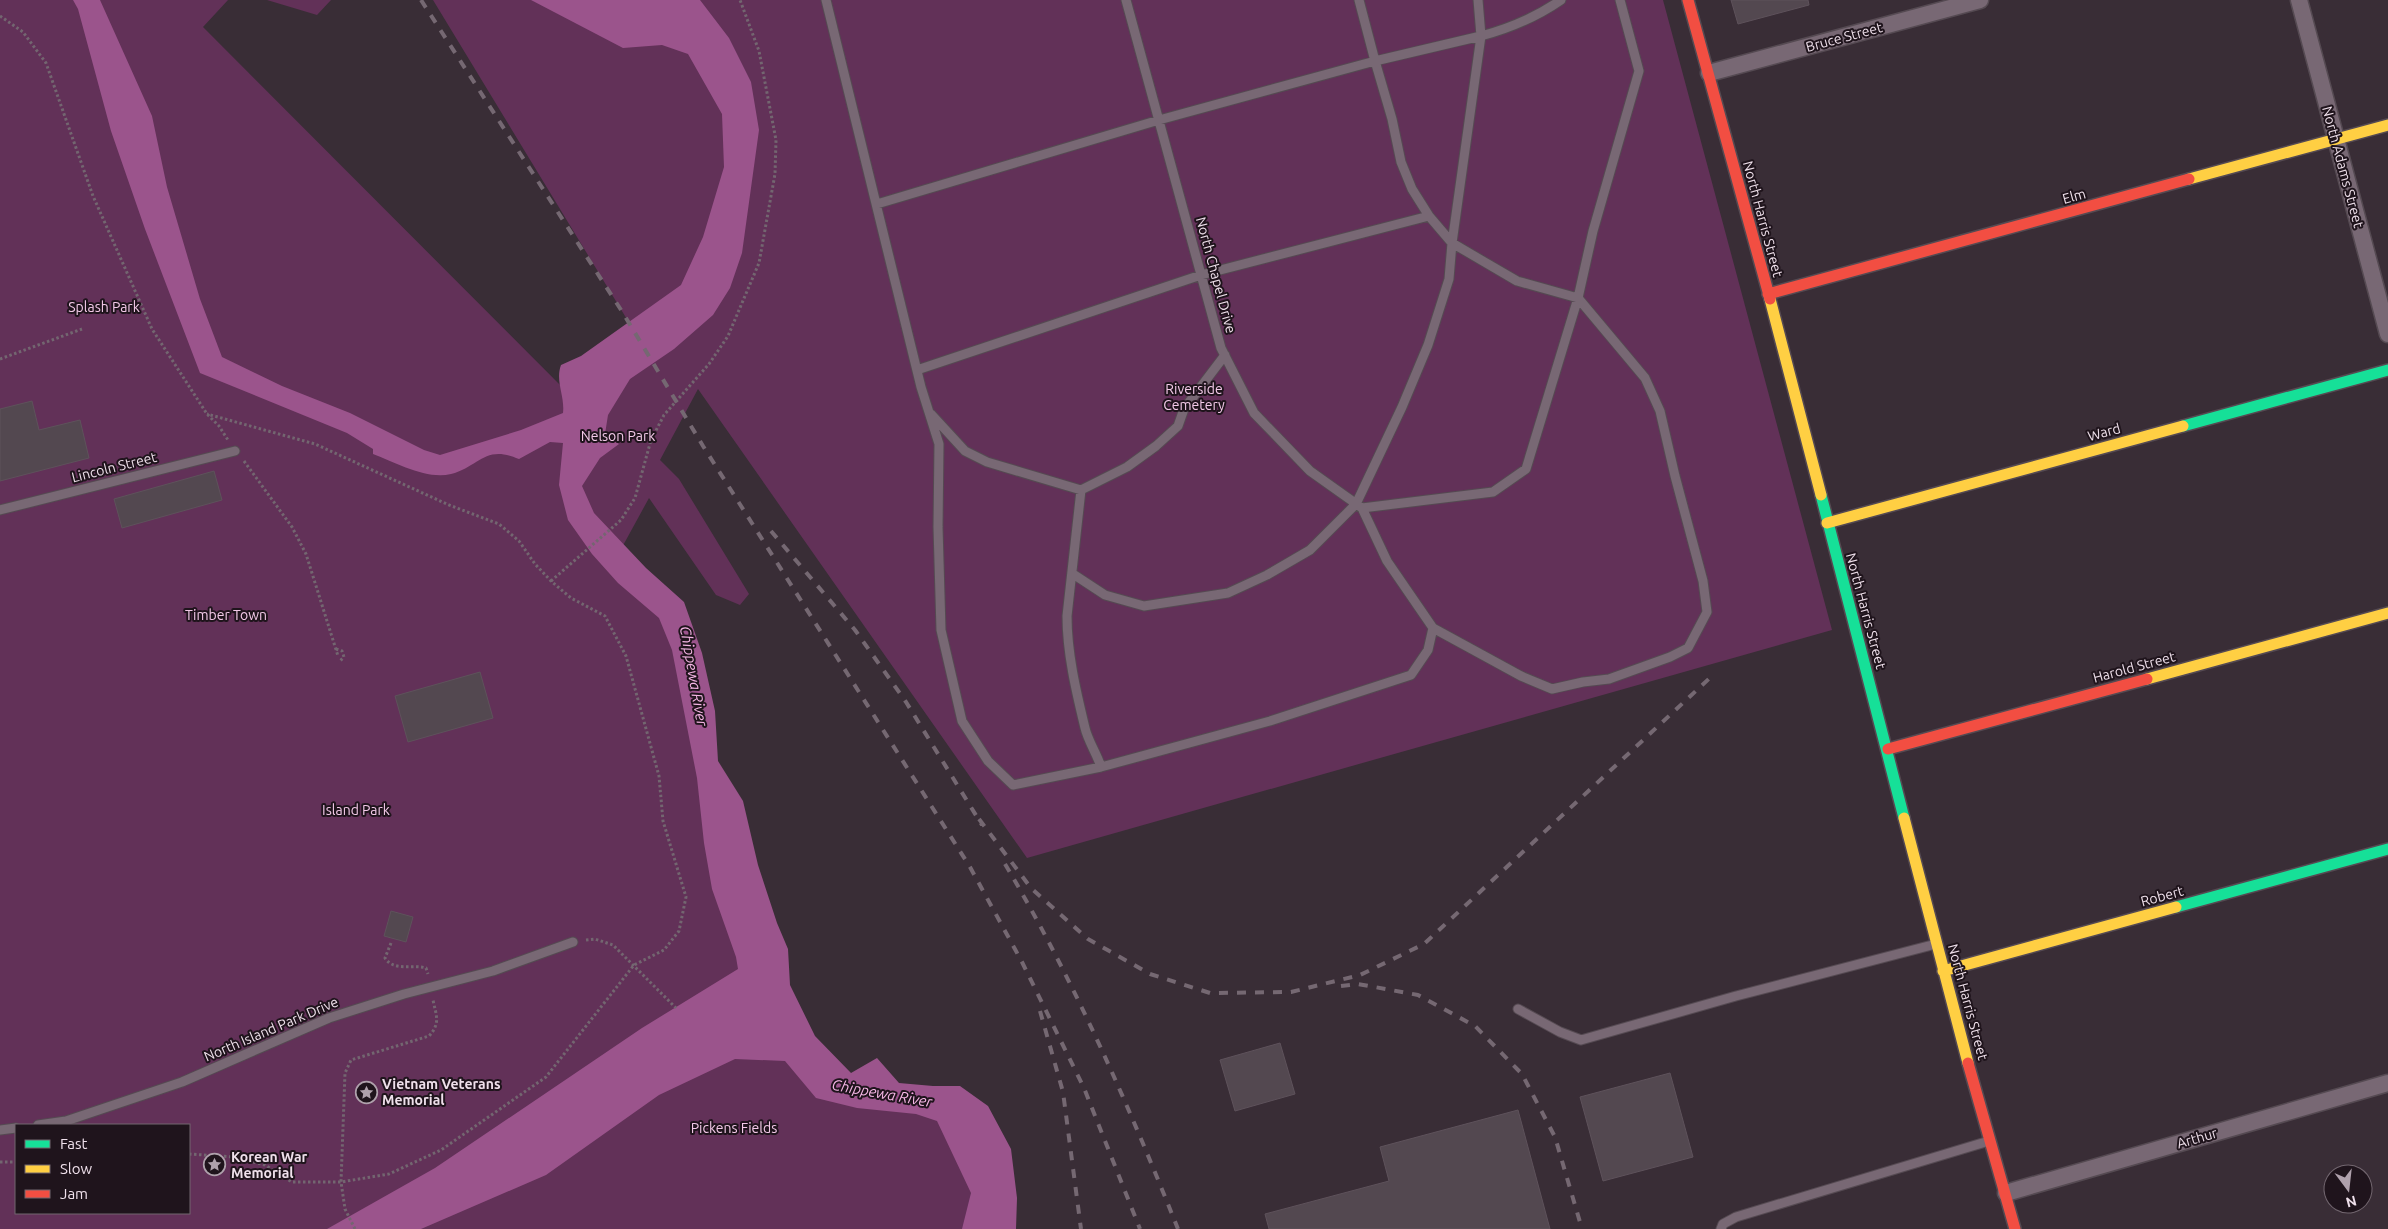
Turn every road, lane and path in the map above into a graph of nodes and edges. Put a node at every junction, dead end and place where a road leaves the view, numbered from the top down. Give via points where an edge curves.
1 (740, 0) edge
2 (826, 0) edge
3 (1126, 0) edge
4 (1359, 0) edge
5 (1478, 0) edge
6 (1561, 0) edge
7 (1620, 0) edge
8 (1688, 0) edge
9 (1980, 0) edge
10 (2299, 0) edge
11 (0, 16) edge
12 (1480, 36) junction
13 (1375, 61) junction
14 (1709, 73) junction
15 (1159, 120) junction
16 (2388, 125) edge
17 (2336, 140) junction
18 (877, 204) junction
19 (1429, 216) junction
20 (1452, 243) junction
21 (1201, 275) junction
22 (1768, 294) junction
23 (1578, 298) junction
24 (82, 329) dead end
25 (2388, 334) edge
26 (1225, 356) junction
27 (0, 359) edge
28 (917, 370) junction
29 (2388, 370) edge
30 (929, 412) junction
31 (207, 414) junction
32 (235, 451) junction
33 (1081, 490) junction
34 (1359, 506) junction
35 (0, 510) edge
36 (1827, 523) junction
37 (1073, 574) junction
38 (551, 581) junction
39 (2388, 613) edge
40 (1433, 628) junction
41 (336, 649) junction
42 (338, 656) dead end
43 (340, 661) dead end
44 (1888, 749) junction
45 (1101, 768) junction
46 (2388, 849) edge
47 (572, 942) joint
48 (392, 943) dead end
49 (1936, 944) junction
50 (634, 964) junction
51 (1943, 971) junction
52 (431, 987) junction
53 (676, 1008) dead end
54 (1518, 1009) dead end
55 (2388, 1083) edge
56 (45, 1124) edge
57 (15, 1128) edge
58 (0, 1130) edge
59 (1991, 1141) junction
60 (190, 1154) edge
61 (0, 1162) edge
62 (15, 1162) edge
63 (341, 1182) junction
64 (2006, 1193) junction
65 (355, 1229) edge
66 (1721, 1229) edge
67 (2015, 1229) edge

1 - 38 path via 759,51 776,140 774,174 759,263 728,336 709,364 664,415 651,440 635,498 622,520
2 - 18 lane
3 - 15 lane, North Chapel Drive
4 - 13 lane
5 - 12 lane
6 - 12 lane via 1520,24
7 - 23 lane via 1639,71 1593,231
8 - 14 street, North Harris Street
9 - 14 street, Bruce Street
10 - 17 street, North Adams Street
11 - 31 path via 23,32 46,63 93,196 148,321
12 - 13 lane
12 - 20 lane
13 - 15 lane
13 - 19 lane via 1401,162 1412,189
14 - 22 street, North Harris Street
15 - 18 lane
15 - 21 lane, North Chapel Drive
16 - 17 street, Elm
17 - 22 street, Elm
17 - 25 street, North Adams Street
18 - 28 lane
19 - 20 lane
19 - 21 lane
20 - 23 lane via 1517,281
20 - 34 lane via 1448,279 1428,345
21 - 26 lane, North Chapel Drive
21 - 28 lane
22 - 36 street, North Harris Street
23 - 34 lane via 1526,469 1493,492
23 - 40 lane via 1646,378 1660,411 1703,581 1707,612 1688,648 1670,658 1610,679 1552,689 1521,676
24 - 27 path
26 - 33 lane via 1184,409 1178,426 1127,467
26 - 34 lane, North Chapel Drive via 1254,413 1310,471
28 - 30 lane
29 - 36 street, Ward
30 - 33 lane via 965,451 987,462
30 - 45 lane via 939,444 941,630 962,721 988,761 1013,785
31 - 32 path
31 - 38 path via 315,444 449,505 499,524 519,541
32 - 35 lane, Lincoln Street
32 - 41 path via 292,527 306,554
33 - 37 lane
34 - 37 lane via 1310,550 1228,593 1144,606 1105,596
34 - 40 lane via 1387,561
36 - 44 street, North Harris Street
37 - 45 lane via 1067,616 1072,674 1085,729
38 - 50 path via 571,598 605,616 626,656 659,776 663,821 686,897 679,931 664,950
39 - 44 street, Harold Street
40 - 45 lane via 1428,650 1411,675 1270,720
41 - 42 path
41 - 43 path via 342,651 344,657
44 - 49 street, North Harris Street
46 - 51 street, Robert
47 - 50 path via 595,939 614,944
47 - 52 lane, North Island Park Drive via 494,970
48 - 52 path via 385,958 388,962 402,967 426,968
49 - 51 street, North Harris Street
49 - 54 lane via 1581,1040
50 - 53 path
50 - 63 path via 546,1077 441,1150 389,1174
51 - 59 street, North Harris Street
52 - 56 lane, North Island Park Drive via 329,1018 182,1082 66,1121
52 - 63 path via 438,1021 428,1036 351,1060 345,1073
55 - 64 street, Arthur
57 - 58 lane
59 - 64 street, North Harris Street
59 - 66 lane via 1736,1217 1723,1224
60 - 63 path via 234,1157 265,1164 292,1182
61 - 62 path
63 - 65 path via 345,1209
64 - 67 street, North Harris Street

